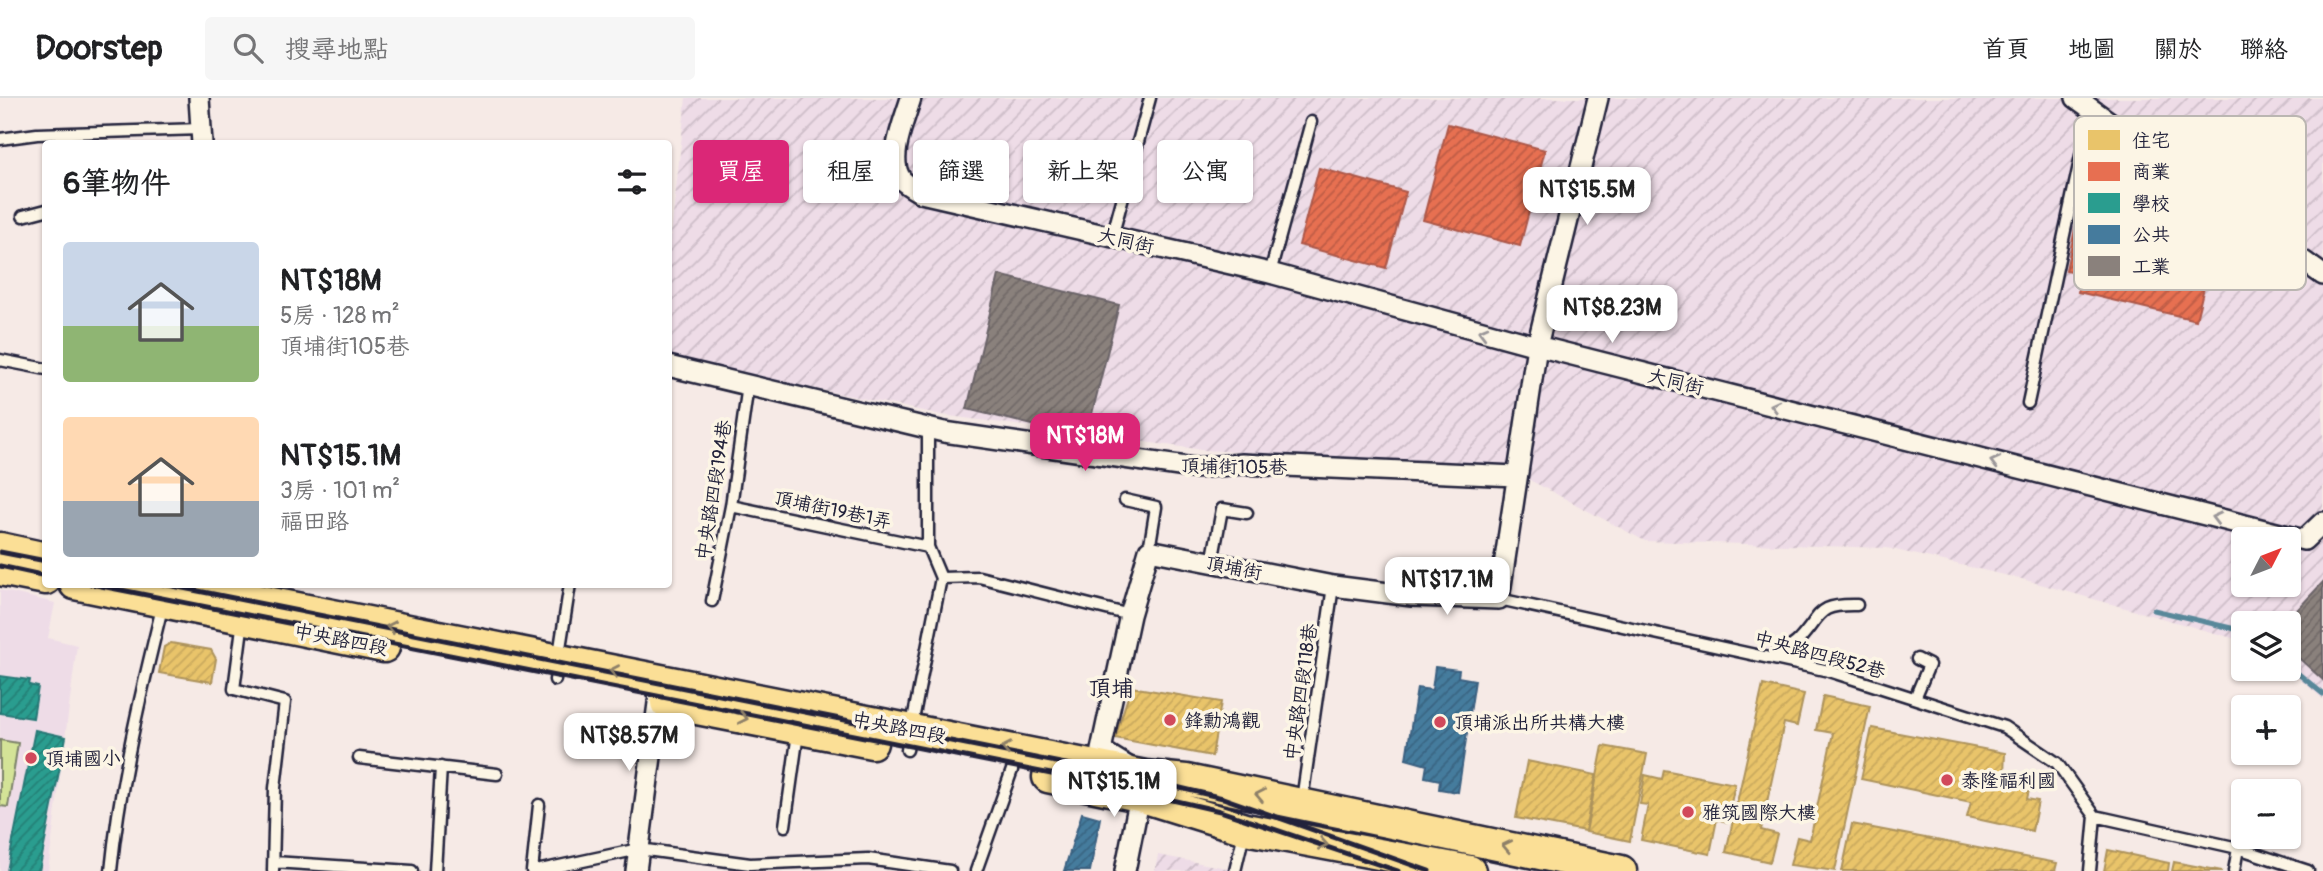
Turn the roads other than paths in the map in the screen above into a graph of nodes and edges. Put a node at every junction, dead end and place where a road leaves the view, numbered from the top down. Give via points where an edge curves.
1 (199, 98) edge
2 (911, 98) edge
3 (1150, 98) edge
4 (1598, 98) edge
5 (2084, 104) edge
6 (2101, 116) edge
7 (1311, 122) dead end
8 (202, 136) edge
9 (77, 138) edge
10 (0, 139) edge
11 (2074, 157) edge
12 (42, 211) edge
13 (23, 216) dead end
14 (1112, 237) junction
15 (2306, 263) edge
16 (1270, 273) junction
17 (2323, 275) edge
18 (1537, 346) junction
19 (0, 360) edge
20 (672, 367) edge
21 (42, 368) edge
22 (748, 385) junction
23 (2028, 403) dead end
24 (928, 428) junction
25 (1516, 476) junction
26 (1125, 500) dead end
27 (731, 506) junction
28 (1247, 513) dead end
29 (2323, 522) edge
30 (928, 547) junction
31 (0, 548) edge
32 (1149, 550) junction
33 (42, 557) edge
34 (1212, 562) junction
35 (0, 570) edge
36 (42, 578) edge
37 (941, 578) junction
38 (1333, 586) junction
39 (117, 588) edge
40 (569, 588) edge
41 (170, 593) edge
42 (1499, 599) junction
43 (245, 601) edge
44 (712, 601) dead end
45 (1857, 605) dead end
46 (1130, 614) junction
47 (1771, 657) junction
48 (1917, 659) dead end
49 (557, 670) junction
50 (659, 691) junction
51 (1915, 698) junction
52 (799, 729) junction
53 (909, 740) junction
54 (359, 758) dead end
55 (441, 767) junction
56 (1012, 770) junction
57 (497, 774) dead end
58 (1142, 786) junction
59 (1302, 804) junction
60 (539, 805) dead end
61 (2095, 816) junction
62 (785, 826) dead end
63 (1245, 829) junction
64 (2231, 846) edge
65 (639, 849) junction
66 (2238, 849) edge
67 (2241, 849) edge
68 (274, 867) edge
69 (383, 870) edge
70 (111, 871) edge
71 (412, 871) edge
72 (435, 871) edge
73 (534, 871) edge
74 (636, 871) edge
75 (950, 871) edge
76 (976, 871) edge
77 (1125, 871) edge
78 (1235, 871) edge
79 (1470, 871) edge
80 (1621, 871) edge
81 (2090, 871) edge
82 (2234, 871) edge
83 (2308, 871) edge

1 - 8 street
2 - 14 street, 大同街 via 897,148 902,180 921,193
3 - 14 lane
4 - 18 street
5 - 6 street
7 - 16 lane
8 - 9 lane
9 - 10 lane
11 - 23 lane
12 - 13 lane
14 - 16 street, 大同街
15 - 17 street
18 -> 16 street, 大同街
18 - 25 street
29 -> 18 street, 大同街 via 2304,540
19 - 21 lane
20 - 22 street, 頂埔街105巷
22 - 24 street, 頂埔街105巷
22 - 27 lane, 中央路四段194巷
24 - 25 street, 頂埔街105巷 via 1193,468 1242,464
24 - 30 lane
25 - 42 street
26 - 32 lane via 1156,507
27 - 30 lane, 頂埔街19巷1弄
27 - 44 lane, 中央路四段194巷
28 - 34 lane via 1222,509
30 - 37 lane
31 - 33 main road
32 - 34 street, 頂埔街
32 - 46 street
34 - 38 street, 頂埔街
35 - 36 main road
37 - 46 lane via 979,577
37 - 53 lane
38 - 42 street, 頂埔街 via 1412,596
38 - 59 lane, 中央路四段118巷
39 - 41 main road, 中央路四段
40 - 49 lane
41 - 43 main road, 中央路四段
41 - 70 lane via 132,732
42 - 47 lane, 中央路四段52巷
43 - 49 main road, 中央路四段
43 - 68 lane via 234,690 285,702 275,788
45 - 47 lane via 1835,604 1812,621 1792,646
46 - 58 street via 1101,750
47 - 51 lane, 中央路四段52巷
48 - 51 lane via 1929,665
49 - 50 main road, 中央路四段
50 -> 52 main road, 中央路四段
50 - 53 main road, 中央路四段
50 - 65 street
51 - 61 lane, 中央路四段52巷 via 2004,727 2057,763
52 - 53 main road, 中央路四段
52 - 62 lane
53 - 56 main road, 中央路四段
58 -> 53 main road, 中央路四段
54 - 55 lane
55 - 57 lane
55 - 72 lane
56 - 58 main road, 中央路四段
56 - 76 lane
59 -> 58 main road, 中央路四段 via 1186,780
58 - 63 main road, 中央路四段
58 - 77 street
80 -> 59 main road, 中央路四段
60 - 73 lane
61 - 64 lane
61 - 81 lane
63 - 78 lane
63 -> 79 main road, 中央路四段
65 - 73 lane
65 - 74 street
65 - 75 lane via 750,864 868,859
66 - 82 lane
67 - 83 lane
68 - 69 lane
69 - 71 lane

